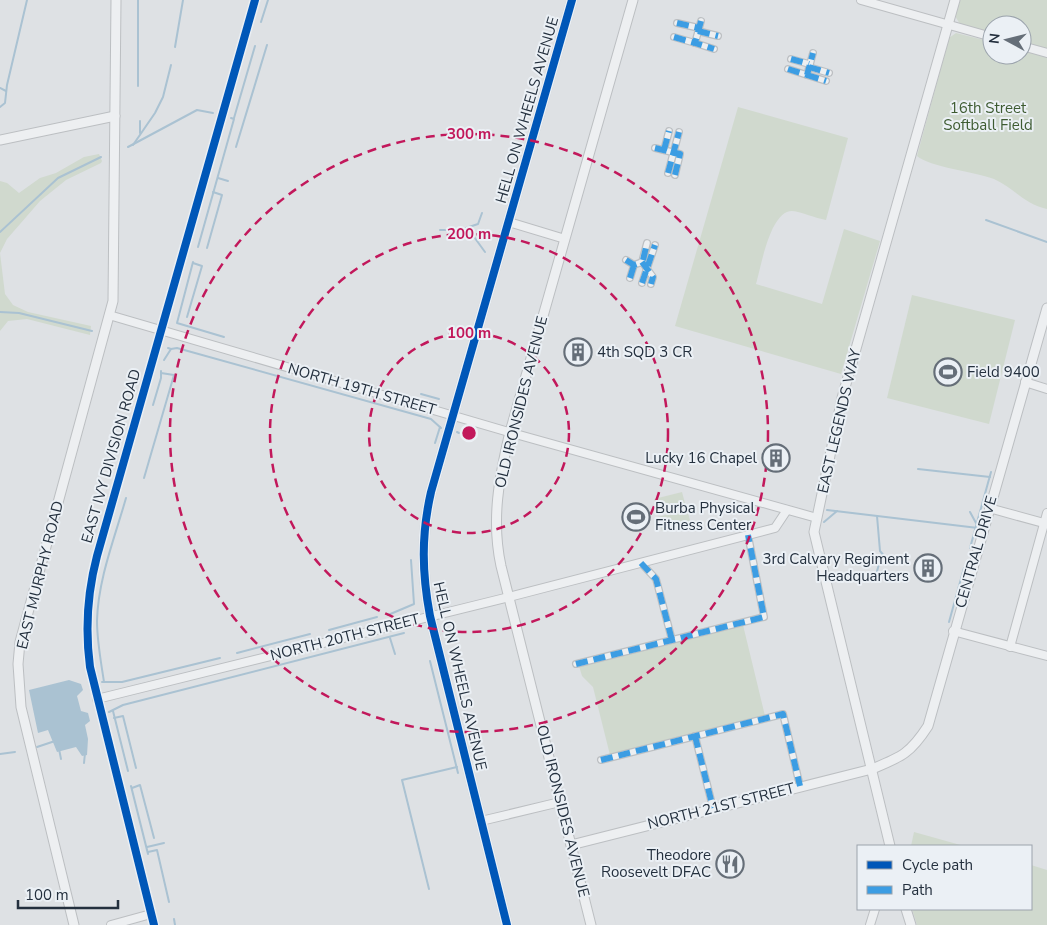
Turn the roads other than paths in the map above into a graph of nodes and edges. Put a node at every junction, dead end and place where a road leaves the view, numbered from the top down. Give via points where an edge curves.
1 (116, 0) edge
2 (255, 0) edge
3 (572, 0) edge
4 (633, 0) edge
5 (861, 0) edge
6 (955, 0) edge
7 (701, 21) dead end
8 (677, 23) dead end
9 (948, 25) junction
10 (698, 29) junction
11 (982, 34) edge
12 (718, 36) dead end
13 (674, 37) dead end
14 (695, 43) junction
15 (714, 49) dead end
16 (1032, 49) edge
17 (813, 53) dead end
18 (1047, 53) edge
19 (791, 59) dead end
20 (809, 66) junction
21 (788, 69) dead end
22 (829, 73) dead end
23 (806, 75) junction
24 (826, 81) dead end
25 (115, 116) junction
26 (669, 130) dead end
27 (679, 132) dead end
28 (0, 140) edge
29 (655, 148) dead end
30 (664, 150) junction
31 (673, 152) junction
32 (668, 172) dead end
33 (675, 175) dead end
34 (509, 222) junction
35 (565, 239) junction
36 (647, 243) dead end
37 (654, 245) dead end
38 (626, 260) dead end
39 (642, 262) junction
40 (634, 265) junction
41 (647, 268) junction
42 (630, 278) dead end
43 (642, 283) dead end
44 (651, 284) dead end
45 (1047, 308) edge
46 (109, 315) junction
47 (161, 331) junction
48 (1025, 382) junction
49 (1047, 389) edge
50 (454, 416) junction
51 (510, 432) junction
52 (989, 508) junction
53 (787, 510) junction
54 (1047, 514) edge
55 (817, 518) junction
56 (1046, 523) edge
57 (748, 535) junction
58 (641, 563) junction
59 (509, 597) junction
60 (430, 616) junction
61 (953, 631) junction
62 (672, 640) junction
63 (1010, 647) junction
64 (1047, 656) edge
65 (576, 664) dead end
66 (97, 699) junction
67 (695, 736) junction
68 (600, 760) dead end
69 (872, 769) junction
70 (800, 786) junction
71 (560, 802) junction
72 (714, 808) junction
73 (481, 821) junction
74 (571, 845) junction
75 (890, 845) edge
76 (875, 910) edge
77 (906, 910) edge
78 (151, 914) junction
79 (74, 925) edge
80 (111, 925) edge
81 (154, 925) edge
82 (507, 925) edge
83 (591, 925) edge
84 (870, 925) edge
85 (910, 925) edge

1 - 25 street, EAST MURPHY ROAD
2 - 47 street, EAST IVY DIVISION ROAD
3 - 34 street, HELL ON WHEELS AVENUE
4 - 35 street, OLD IRONSIDES AVENUE
5 - 9 street
6 - 9 street, EAST LEGENDS WAY
7 - 10 street
8 - 10 street
9 - 11 street
9 - 55 street, EAST LEGENDS WAY via 842,398
10 - 12 street
10 - 14 street
13 - 14 street
14 - 15 street
16 - 18 street
17 - 20 street
19 - 20 street
20 - 22 street
20 - 23 street
21 - 23 street
23 - 24 street
25 - 28 street
25 - 46 street, EAST MURPHY ROAD via 114,289
26 - 30 street
27 - 31 street
29 - 30 street
30 - 31 street
31 - 32 street
31 - 33 street via 680,154
34 - 35 street
34 - 50 street, HELL ON WHEELS AVENUE
35 - 51 street, OLD IRONSIDES AVENUE
36 - 39 street
37 - 41 street
38 - 40 street
39 - 40 street
39 - 41 street
40 - 42 street
41 - 43 street
41 - 44 street via 653,277
45 - 48 street, CENTRAL DRIVE
46 - 47 street, NORTH 19TH STREET
46 - 79 street, EAST MURPHY ROAD via 20,642 18,664 22,707
47 - 50 street, NORTH 19TH STREET
47 - 66 street, EAST IVY DIVISION ROAD via 89,592 86,629
48 - 49 street
48 - 52 street, CENTRAL DRIVE
50 - 51 street, NORTH 19TH STREET
50 - 60 street, HELL ON WHEELS AVENUE via 431,492 422,540 422,574
51 - 53 street, NORTH 19TH STREET
51 - 59 street, OLD IRONSIDES AVENUE via 499,482 496,520 499,553
52 - 56 street
52 - 61 street, CENTRAL DRIVE
53 - 55 street, NORTH 19TH STREET
53 - 57 street, NORTH 20TH STREET via 775,528
54 - 56 street
55 - 69 street, EAST LEGENDS WAY via 814,540
56 - 63 street
57 - 58 street, NORTH 20TH STREET
57 - 62 street via 764,617
58 - 59 street, NORTH 20TH STREET
58 - 62 street via 656,579
59 - 60 street, NORTH 20TH STREET
59 - 71 street, OLD IRONSIDES AVENUE
60 - 66 street, NORTH 20TH STREET
60 - 73 street, HELL ON WHEELS AVENUE
61 - 63 street
61 - 69 street, CENTRAL DRIVE via 928,726 904,755
62 - 65 street
63 - 64 street
66 - 78 street, EAST IVY DIVISION ROAD
67 - 68 street
67 - 70 street via 783,714
67 - 72 street
69 - 70 street, NORTH 21ST STREET
69 - 75 street, EAST LEGENDS WAY
70 - 72 street, NORTH 21ST STREET
71 - 73 street
71 - 74 street, OLD IRONSIDES AVENUE
72 - 74 street, NORTH 21ST STREET
73 - 82 street, HELL ON WHEELS AVENUE
74 - 83 street, OLD IRONSIDES AVENUE
76 - 84 street
77 - 85 street
78 - 80 street
78 - 81 street, EAST IVY DIVISION ROAD

